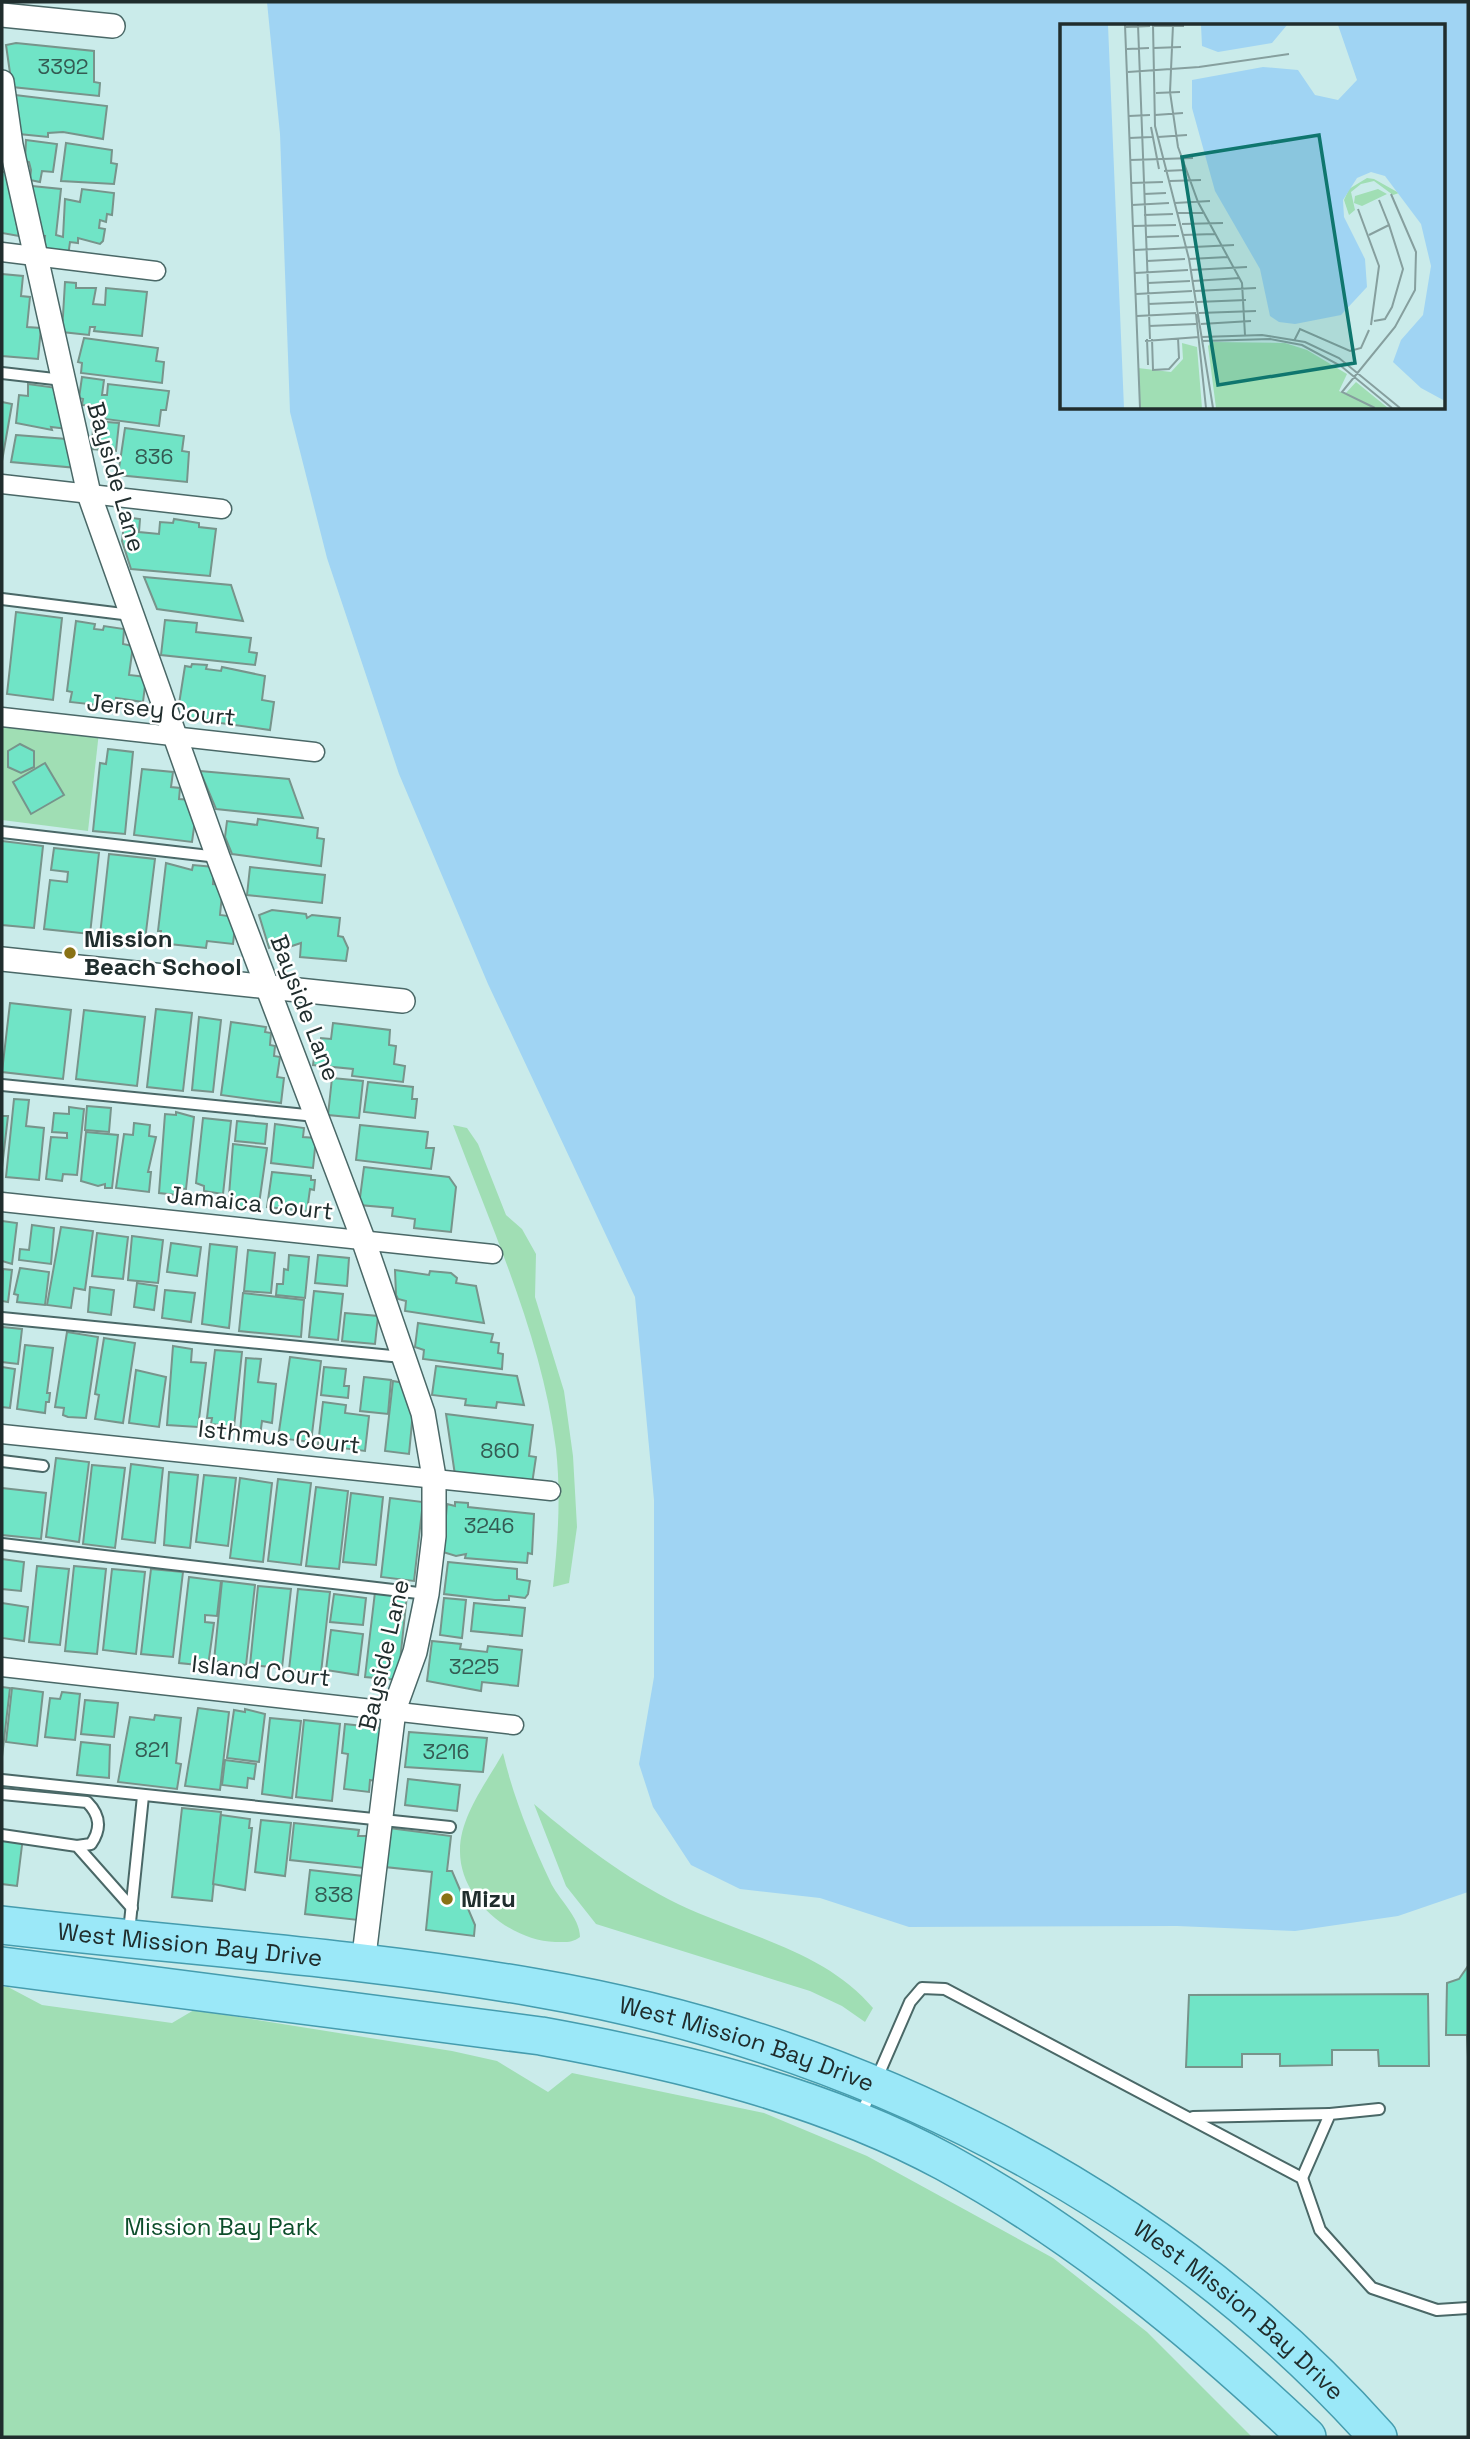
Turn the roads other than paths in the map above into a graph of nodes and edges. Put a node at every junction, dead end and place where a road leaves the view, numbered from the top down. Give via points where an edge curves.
1 (2, 15) edge
2 (113, 26) dead end
3 (2, 82) edge
4 (6, 144) edge
5 (2, 253) edge
6 (35, 257) junction
7 (156, 271) dead end
8 (2, 373) edge
9 (63, 380) junction
10 (2, 484) edge
11 (89, 494) junction
12 (222, 509) dead end
13 (2, 599) edge
14 (132, 615) junction
15 (2, 717) edge
16 (176, 736) junction
17 (315, 752) dead end
18 (2, 832) edge
19 (218, 857) junction
20 (2, 959) edge
21 (270, 988) junction
22 (403, 1001) dead end
23 (2, 1085) edge
24 (318, 1116) junction
25 (2, 1202) edge
26 (363, 1239) junction
27 (493, 1254) dead end
28 (2, 1318) edge
29 (405, 1357) junction
30 (2, 1434) edge
31 (2, 1461) edge
32 (43, 1465) dead end
33 (434, 1477) junction
34 (551, 1491) dead end
35 (2, 1544) edge
36 (427, 1594) junction
37 (2, 1667) edge
38 (394, 1710) junction
39 (514, 1725) dead end
40 (2, 1780) edge
41 (2, 1794) edge
42 (143, 1796) junction
43 (380, 1820) junction
44 (450, 1827) dead end
45 (2, 1835) edge
46 (77, 1846) junction
47 (130, 1924) junction
48 (2, 1925) edge
49 (363, 1964) junction
50 (2, 1966) edge
51 (619, 2005) junction
52 (541, 2036) junction
53 (875, 2083) junction
54 (1379, 2109) dead end
55 (1330, 2114) junction
56 (1190, 2117) junction
57 (858, 2123) junction
58 (1302, 2178) junction
59 (1468, 2308) edge
60 (1307, 2437) edge
61 (1378, 2437) edge

1 - 2 street
3 - 4 street, Bayside Lane
4 - 6 street, Bayside Lane
5 - 6 street
6 - 7 street
6 - 9 street, Bayside Lane
8 - 9 lane
9 - 11 street, Bayside Lane
10 - 11 street
11 - 12 street
11 - 14 street, Bayside Lane
13 - 14 lane
14 - 16 street, Bayside Lane
15 - 16 street, Jersey Court
16 - 17 street, Jersey Court
16 - 19 street, Bayside Lane
18 - 19 lane
19 - 21 street, Bayside Lane
20 - 21 street
21 - 22 street
21 - 24 street, Bayside Lane
23 - 24 lane
24 - 26 street, Bayside Lane
25 - 26 street, Jamaica Court
26 - 27 street, Jamaica Court
26 - 29 street, Bayside Lane
28 - 29 lane
29 - 33 street, Bayside Lane via 423,1413
30 - 33 street, Isthmus Court
31 - 32 lane
33 - 34 street, Isthmus Court
33 - 36 street, Bayside Lane via 434,1536
35 - 36 lane
36 - 38 street, Bayside Lane via 415,1652
37 - 38 street, Island Court
38 - 39 street, Island Court
38 - 43 street, Bayside Lane
40 - 42 lane
41 - 46 lane via 87,1802 97,1812 99,1832 92,1844
42 - 43 lane
42 - 47 lane
43 - 44 lane
43 - 49 street, Bayside Lane
45 - 46 lane
46 - 47 lane
47 - 48 main road, West Mission Bay Drive
47 - 49 main road, West Mission Bay Drive
49 - 51 main road, West Mission Bay Drive via 540,1988
50 - 52 main road, West Mission Bay Drive
51 - 52 main road via 617,2015 608,2021 566,2021
51 - 53 main road, West Mission Bay Drive via 771,2046
52 - 57 main road, West Mission Bay Drive via 687,2067
53 - 56 lane via 910,2003 922,1989 945,1989
53 - 57 lane
53 - 61 main road, West Mission Bay Drive via 983,2133 1167,2248 1303,2360
54 - 55 lane
55 - 56 lane
55 - 58 lane
56 - 58 lane
57 - 60 main road, West Mission Bay Drive via 954,2168 1112,2270 1187,2329
58 - 59 lane via 1320,2230 1372,2288 1437,2310

